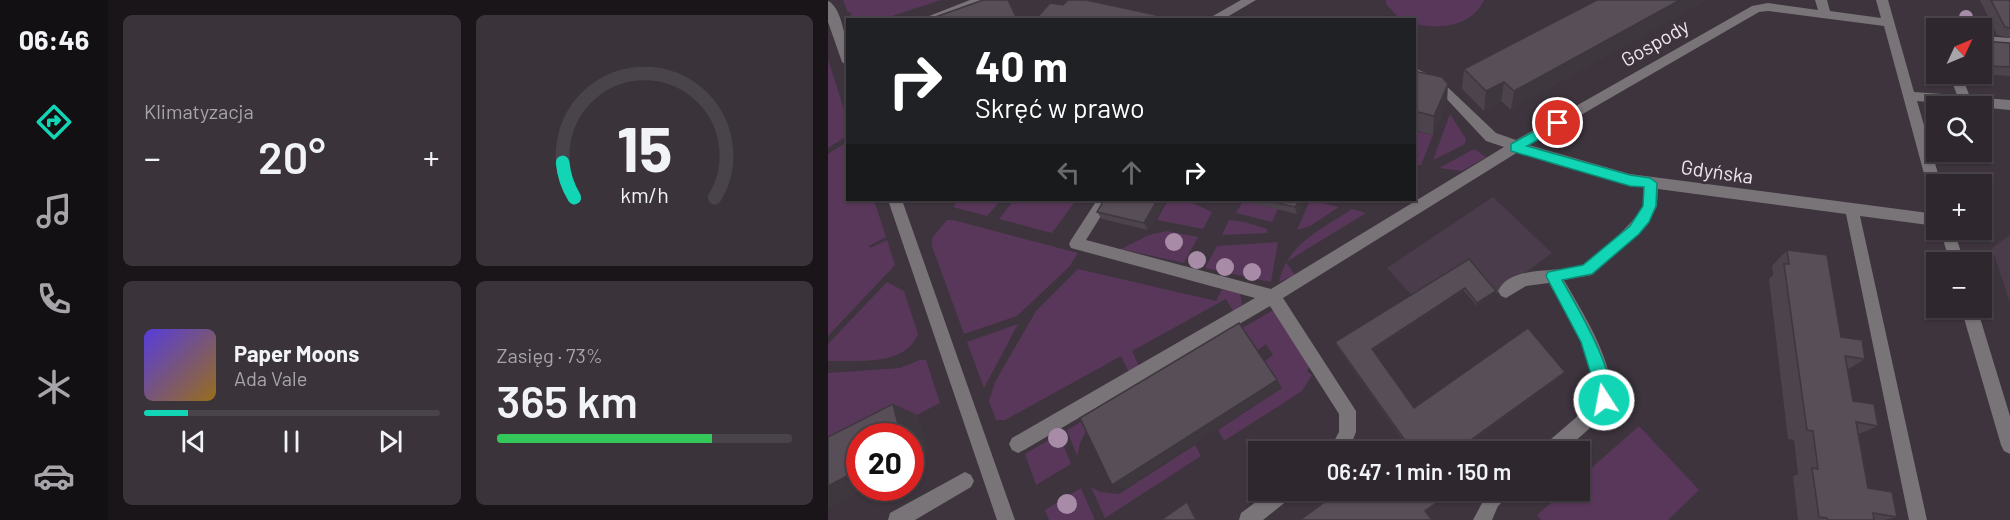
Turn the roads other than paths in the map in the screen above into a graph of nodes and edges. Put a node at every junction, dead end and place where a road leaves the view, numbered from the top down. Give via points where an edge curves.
1 (982, 0) edge
2 (1250, 0) edge
3 (1821, 0) edge
4 (1882, 0) edge
5 (828, 5) edge
6 (1825, 15) junction
7 (931, 18) edge
8 (1216, 18) edge
9 (1888, 23) junction
10 (1992, 41) edge
11 (2010, 42) edge
12 (846, 56) edge
13 (1416, 73) edge
14 (1910, 96) junction
15 (1926, 97) edge
16 (1992, 103) edge
17 (2010, 105) edge
18 (1515, 147) junction
19 (1931, 174) edge
20 (1650, 183) junction
21 (895, 201) edge
22 (1103, 201) edge
23 (1852, 210) junction
24 (1926, 219) edge
25 (1552, 276) junction
26 (1506, 291) dead end
27 (1273, 296) junction
28 (1972, 318) edge
29 (1343, 441) edge
30 (1562, 441) edge
31 (1018, 444) dead end
32 (2010, 445) edge
33 (965, 481) dead end
34 (1273, 501) edge
35 (1492, 501) edge
36 (897, 520) edge
37 (1006, 520) edge
38 (1248, 520) edge
39 (1482, 520) edge
40 (1918, 520) edge

1 - 7 street
2 - 8 street
3 - 6 street
4 - 9 street
5 - 12 street
6 - 9 street, Gospody
6 - 18 street, Gospody via 1768,7 1756,9
9 - 14 street
10 - 11 street
13 - 18 street, Gdyńska via 1446,91 1491,137
14 - 15 street
14 - 19 street
16 - 17 street
18 - 20 street, Gdyńska
18 - 27 street, Gospody
20 - 23 street, Gdyńska
20 - 25 street via 1650,206 1634,230 1587,270
21 - 37 street
22 - 27 street via 1076,244
23 - 24 street, Gdyńska
23 - 40 street
25 - 26 street via 1523,280
25 - 30 street via 1588,340 1604,400
27 - 29 street via 1347,411 1348,433
27 - 31 street, Gospody
28 - 32 street
33 - 36 street
34 - 38 street
35 - 39 street

